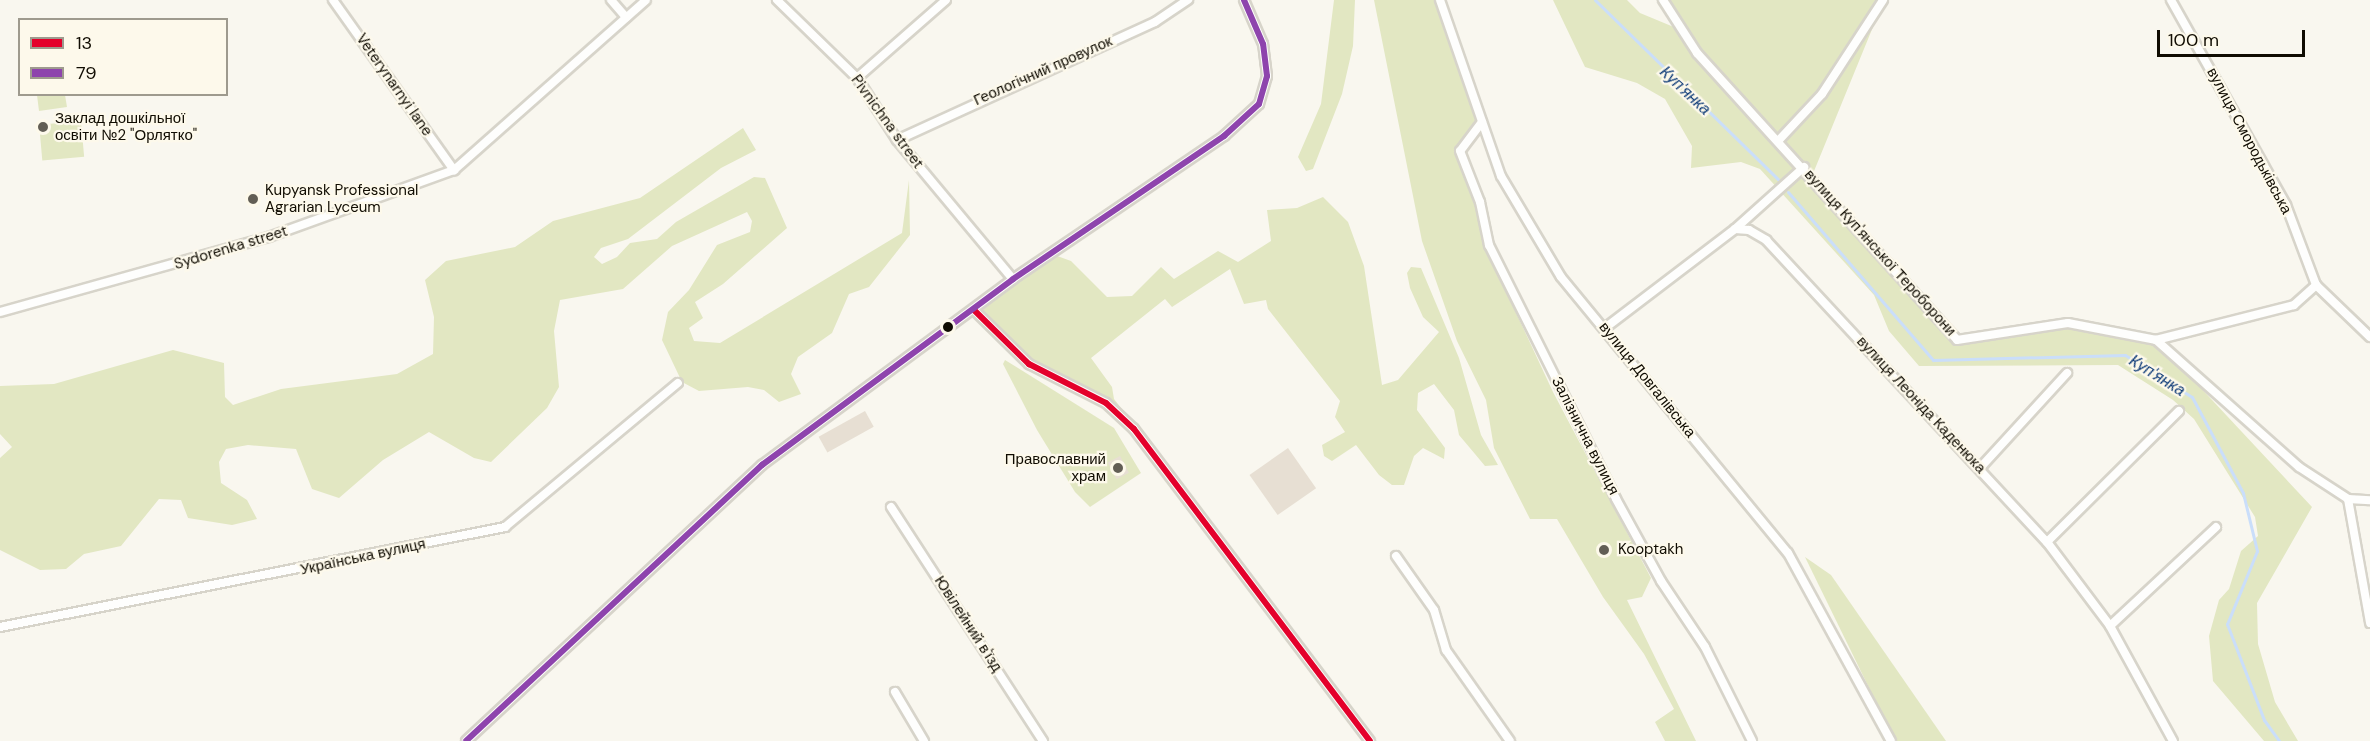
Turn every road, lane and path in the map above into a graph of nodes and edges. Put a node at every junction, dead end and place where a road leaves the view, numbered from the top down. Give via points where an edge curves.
1 (333, 0) edge
2 (611, 0) edge
3 (646, 0) edge
4 (777, 0) edge
5 (945, 0) edge
6 (1188, 0) edge
7 (1244, 0) edge
8 (1440, 0) edge
9 (1663, 0) edge
10 (1883, 0) edge
11 (2171, 0) edge
12 (626, 17) junction
13 (857, 78) junction
14 (1482, 122) junction
15 (897, 140) junction
16 (1779, 140) junction
17 (1804, 167) junction
18 (454, 170) junction
19 (1735, 229) junction
20 (1013, 279) junction
21 (2316, 285) junction
22 (975, 311) junction
23 (0, 312) edge
24 (1605, 328) junction
25 (2370, 337) edge
26 (2156, 340) junction
27 (2067, 373) dead end
28 (678, 383) dead end
29 (2179, 411) dead end
30 (1980, 468) junction
31 (2349, 499) junction
32 (2370, 500) edge
33 (891, 507) dead end
34 (2216, 527) dead end
35 (2047, 542) junction
36 (1396, 556) dead end
37 (2370, 623) edge
38 (2110, 626) junction
39 (0, 627) edge
40 (895, 692) dead end
41 (466, 741) edge
42 (924, 741) edge
43 (1043, 741) edge
44 (1370, 741) edge
45 (1510, 741) edge
46 (1752, 741) edge
47 (1891, 741) edge
48 (2173, 741) edge

1 - 18 street, Veterynarnyi lane
2 - 12 street
3 - 12 street, Sydorenka street
4 - 13 street, Pivnichna street
5 - 13 street
6 - 15 street, Геологічний провулок via 1155,22
7 - 20 street via 1263,44 1267,76 1259,104 1224,136
8 - 14 street, вулиця Довгалівська
9 - 16 street, вулиця Куп'янської Тероборони via 1697,53
10 - 16 street via 1822,94
11 - 21 street, вулиця Смородьківська via 2286,205
12 - 18 street, Sydorenka street
13 - 15 street, Pivnichna street
14 - 24 street, вулиця Довгалівська via 1501,176 1561,277
14 - 46 street, Залізнична вулиця via 1461,152 1494,255 1616,499 1661,581 1705,647
15 - 20 street, Pivnichna street
16 - 17 street, вулиця Куп'янської Тероборони
17 - 19 street
17 - 26 street, вулиця Куп'янської Тероборони via 1957,340 2068,323 2124,330
18 - 23 street, Sydorenka street via 259,240
19 - 24 street
19 - 30 street, вулиця Леоніда Каденюка via 1749,230 1766,240
20 - 22 street
21 - 25 street, вулиця Смородьківська
21 - 26 street via 2294,305
22 - 41 street via 762,465
22 - 44 street via 1029,364 1106,403 1134,429
24 - 47 street, вулиця Довгалівська via 1788,553
26 - 31 street, вулиця Куп'янської Тероборони via 2299,467
27 - 30 street
28 - 39 street, Українська вулиця via 505,527
29 - 35 street
30 - 35 street, вулиця Леоніда Каденюка
31 - 32 street
31 - 37 street
33 - 43 street, Ювілейний в'їзд
34 - 38 street
35 - 38 street, вулиця Леоніда Каденюка
36 - 45 street via 1434,610 1446,650
38 - 48 street, вулиця Леоніда Каденюка
40 - 42 street

